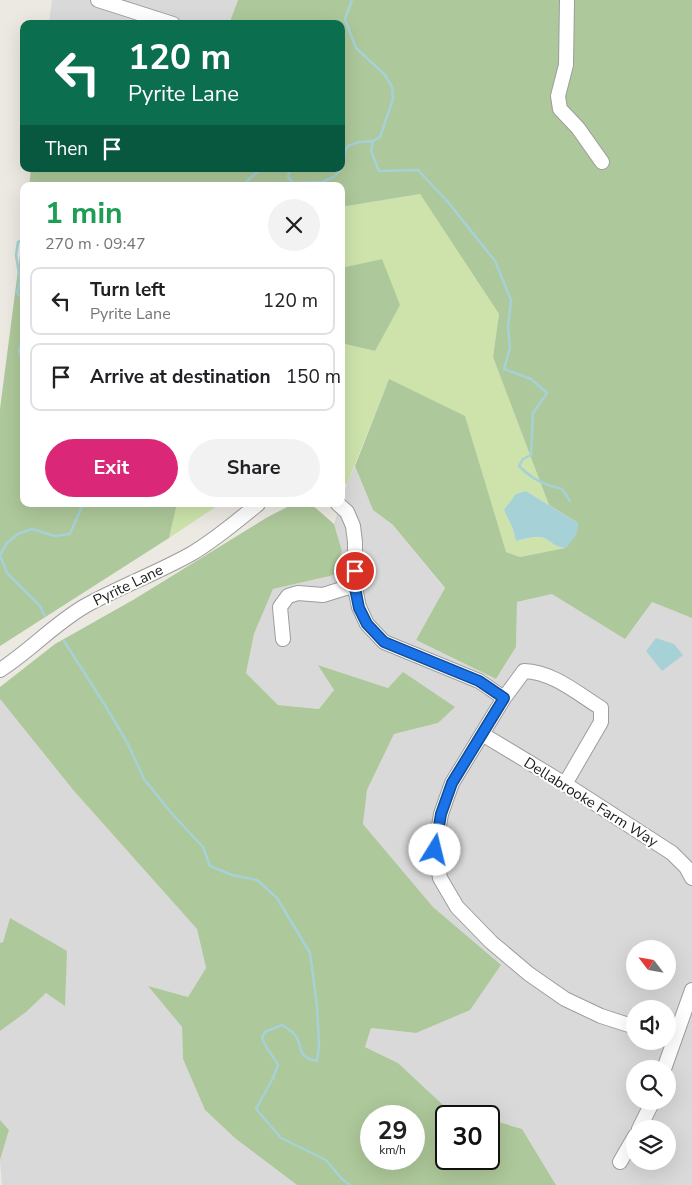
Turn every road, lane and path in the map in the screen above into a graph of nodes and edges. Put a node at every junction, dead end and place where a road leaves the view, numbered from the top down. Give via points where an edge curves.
1 (98, 0) edge
2 (567, 0) edge
3 (160, 20) edge
4 (602, 162) dead end
5 (254, 507) edge
6 (341, 507) edge
7 (355, 585) junction
8 (283, 639) dead end
9 (0, 670) edge
10 (504, 698) junction
11 (482, 734) junction
12 (565, 784) junction
13 (692, 878) edge
14 (692, 990) edge
15 (626, 1024) edge
16 (676, 1027) edge
17 (626, 1152) edge
18 (620, 1162) dead end

1 - 3 street
2 - 4 street via 566,65 558,96 560,109
5 - 9 street, Pyrite Lane via 191,554 68,617
6 - 7 street via 353,526 356,542
7 - 8 street via 323,595 298,593 288,596 280,607
7 - 10 street via 359,608 367,624 384,642 479,681
10 - 11 street
10 - 12 street via 524,671 538,671 601,708 601,722
11 - 12 street, Dellabrooke Farm Way
11 - 15 street via 452,783 441,814 435,850 440,878 457,908 529,974 565,1000
12 - 13 street, Dellabrooke Farm Way via 672,853
14 - 16 street
17 - 18 street

